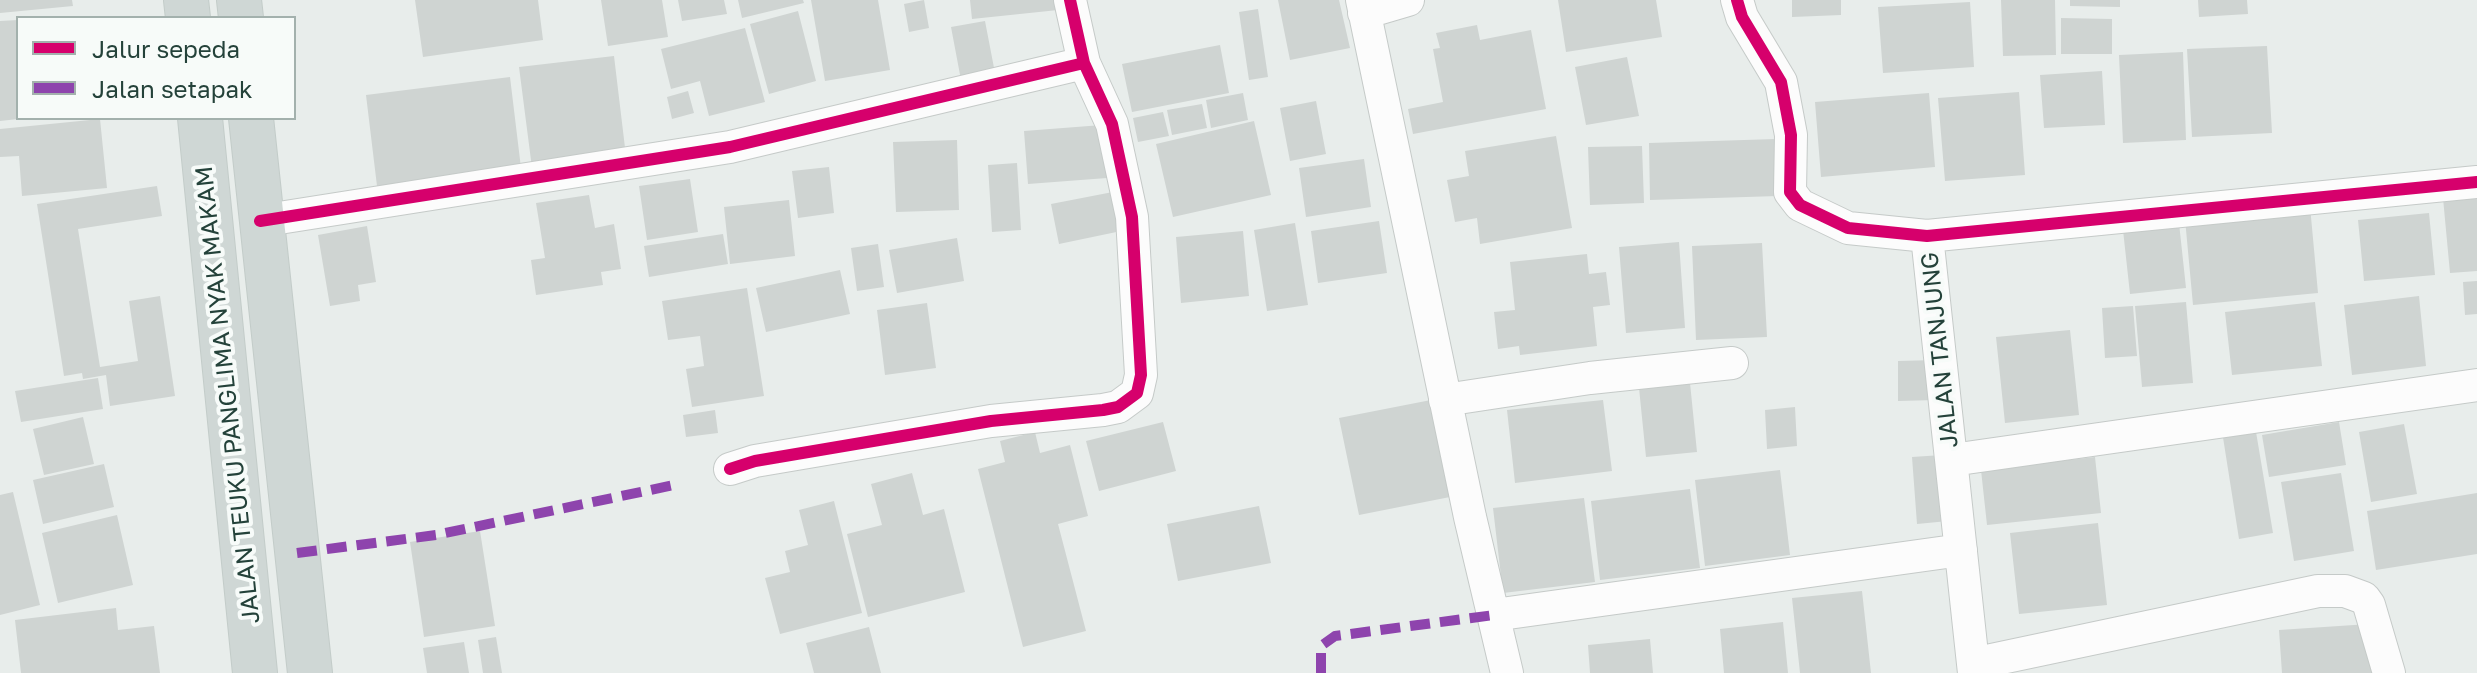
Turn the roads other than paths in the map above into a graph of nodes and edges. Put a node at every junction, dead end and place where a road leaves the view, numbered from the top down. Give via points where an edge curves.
1 (1070, 0) edge
2 (1408, 0) edge
3 (1737, 0) edge
4 (1363, 6) edge
5 (1084, 63) junction
6 (200, 120) edge
7 (251, 120) edge
8 (2477, 182) edge
9 (260, 221) junction
10 (1927, 236) junction
11 (1732, 363) dead end
12 (2477, 385) edge
13 (1445, 400) junction
14 (1952, 460) junction
15 (730, 469) dead end
16 (1961, 550) junction
17 (1494, 615) junction
18 (1974, 669) edge
19 (255, 673) edge
20 (310, 673) edge
21 (1507, 673) edge
22 (2389, 673) edge

1 - 5 street
2 - 4 street
3 - 10 street, JALAN TANJUNG via 1781,82 1791,135 1794,200 1848,228
4 - 13 street
5 - 9 street via 730,147
5 - 15 street via 1112,124 1132,217 1141,375 1132,398 1103,410 991,421
6 - 19 main road, JALAN TEUKU PANGLIMA NYAK MAKAM
7 - 9 main road, JALAN TEUKU PANGLIMA NYAK MAKAM
8 - 10 street
9 - 20 main road, JALAN TEUKU PANGLIMA NYAK MAKAM
10 - 14 street, JALAN TANJUNG
11 - 13 street
12 - 14 street
13 - 17 street
14 - 16 street, JALAN TANJUNG
16 - 17 street
16 - 18 street, JALAN TANJUNG
17 - 21 street
18 - 22 street via 2318,591 2345,591 2369,605

